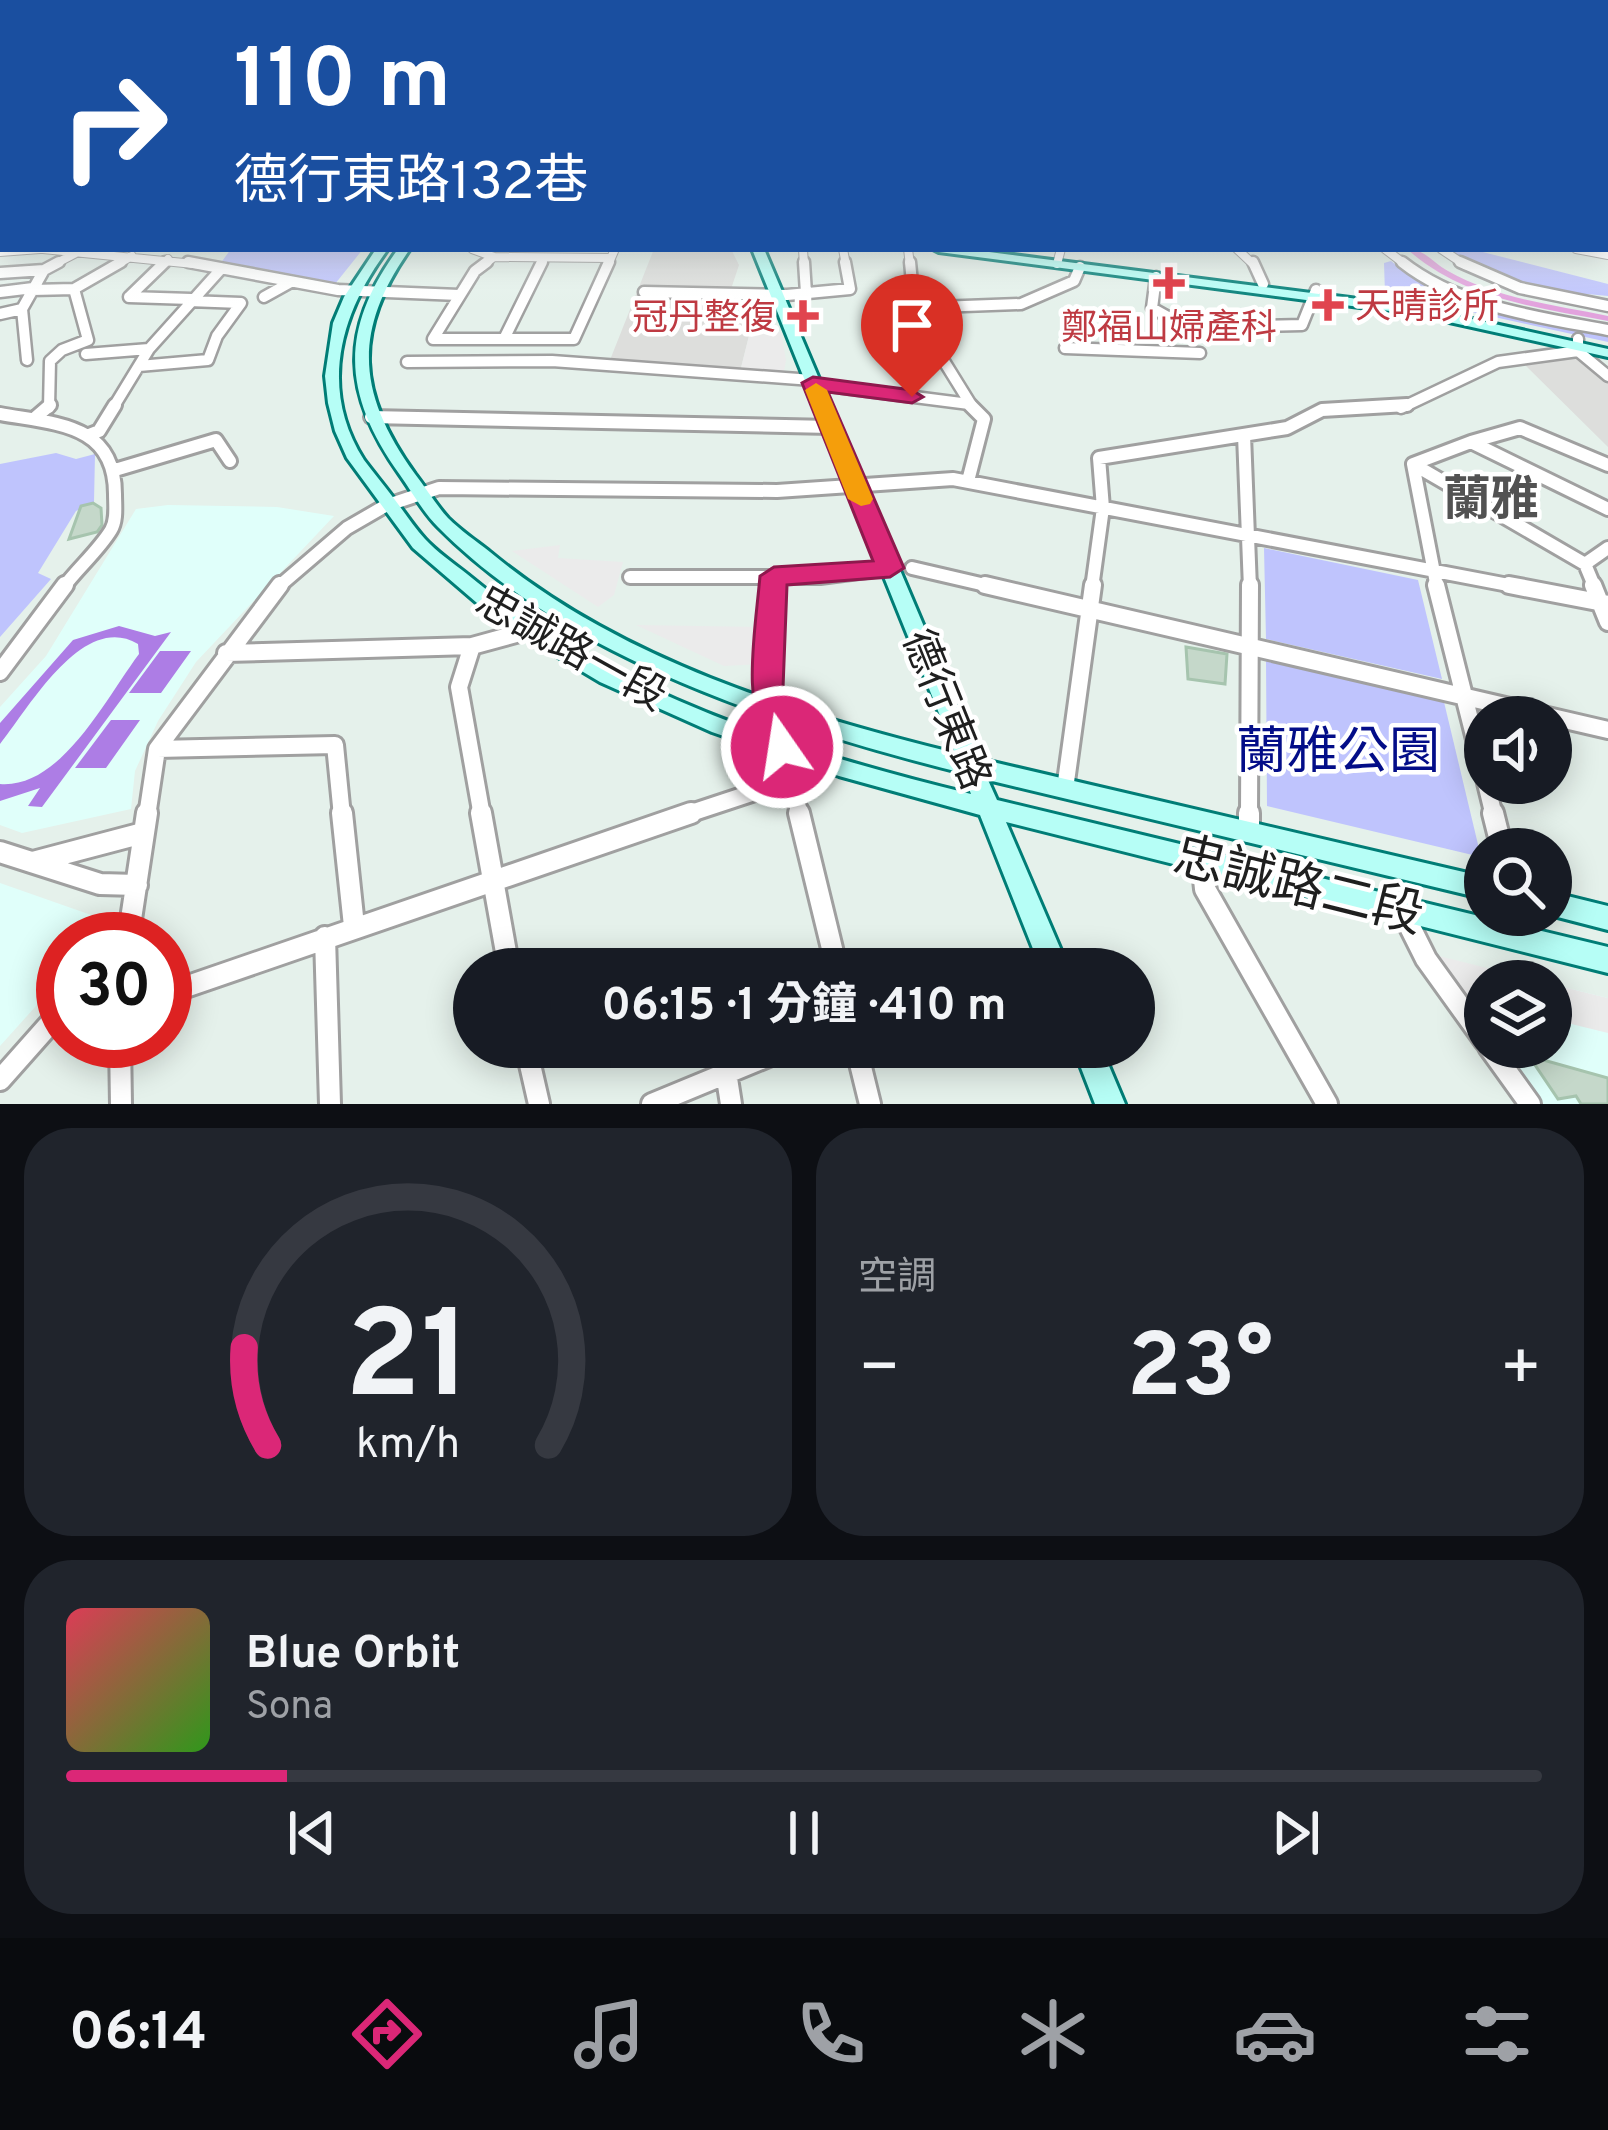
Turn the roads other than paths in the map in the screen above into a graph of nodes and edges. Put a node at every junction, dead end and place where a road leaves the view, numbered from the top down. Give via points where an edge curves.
1 (78, 252) edge
2 (380, 252) edge
3 (402, 252) edge
4 (480, 252) edge
5 (759, 252) edge
6 (803, 252) edge
7 (844, 252) edge
8 (908, 252) edge
9 (984, 252) edge
10 (1010, 252) edge
11 (1240, 252) edge
12 (1389, 252) edge
13 (1446, 252) edge
14 (613, 254) edge
15 (132, 256) junction
16 (494, 257) junction
17 (1059, 257) edge
18 (544, 258) junction
19 (168, 260) junction
20 (1080, 267) junction
21 (220, 268) junction
22 (44, 270) junction
23 (0, 273) edge
24 (1156, 277) junction
25 (291, 282) junction
26 (1263, 284) junction
27 (33, 289) junction
28 (74, 289) junction
29 (351, 290) junction
30 (375, 290) junction
31 (0, 292) edge
32 (644, 292) dead end
33 (806, 293) junction
34 (913, 293) dead end
35 (1315, 294) junction
36 (459, 295) junction
37 (777, 295) junction
38 (264, 297) dead end
39 (190, 300) junction
40 (1608, 306) edge
41 (22, 309) junction
42 (0, 314) edge
43 (1187, 328) junction
44 (1608, 330) edge
45 (504, 339) junction
46 (1577, 345) junction
47 (1065, 348) dead end
48 (149, 349) junction
49 (1608, 350) edge
50 (86, 354) dead end
51 (27, 360) dead end
52 (406, 362) dead end
53 (140, 366) junction
54 (1608, 376) edge
55 (813, 382) junction
56 (970, 404) junction
57 (0, 414) edge
58 (36, 417) junction
59 (371, 417) junction
60 (831, 427) junction
61 (89, 435) junction
62 (1244, 435) junction
63 (1471, 442) junction
64 (230, 461) dead end
65 (1413, 464) junction
66 (1608, 464) edge
67 (115, 470) junction
68 (968, 482) junction
69 (856, 488) junction
70 (416, 495) junction
71 (385, 506) junction
72 (1103, 508) junction
73 (1608, 509) edge
74 (1250, 536) junction
75 (1608, 548) edge
76 (1585, 563) junction
77 (901, 568) junction
78 (1432, 570) junction
79 (774, 576) junction
80 (630, 577) dead end
81 (1604, 603) edge
82 (1089, 610) junction
83 (1608, 622) edge
84 (527, 631) junction
85 (1248, 645) junction
86 (472, 646) junction
87 (226, 653) junction
88 (0, 672) edge
89 (1465, 696) joint
90 (772, 708) junction
91 (1572, 721) edge
92 (1608, 730) edge
93 (782, 747) junction
94 (157, 749) junction
95 (971, 766) junction
96 (791, 780) junction
97 (1065, 789) junction
98 (989, 808) junction
99 (1249, 832) junction
100 (143, 833) junction
101 (0, 852) edge
102 (1202, 860) junction
103 (33, 862) junction
104 (496, 879) junction
105 (1464, 883) edge
106 (136, 885) junction
107 (1401, 909) junction
108 (1572, 909) edge
109 (131, 912) edge
110 (1608, 918) edge
111 (354, 926) junction
112 (325, 938) junction
113 (506, 948) edge
114 (833, 948) edge
115 (1046, 948) edge
116 (1608, 960) edge
117 (192, 985) edge
118 (1464, 1012) edge
119 (36, 1039) edge
120 (120, 1068) edge
121 (531, 1068) edge
122 (736, 1068) edge
123 (861, 1068) edge
124 (1095, 1068) edge
125 (1504, 1068) edge
126 (726, 1072) junction
127 (0, 1080) edge
128 (121, 1104) edge
129 (330, 1104) edge
130 (539, 1104) edge
131 (652, 1104) edge
132 (731, 1104) edge
133 (870, 1104) edge
134 (1110, 1104) edge
135 (1327, 1104) edge
136 (1530, 1104) edge

1 - 15 street
1 - 22 street
2 - 29 street, 忠誠路一段
3 - 30 street, 忠誠路一段
4 - 16 street
5 - 37 street, 德行東路
6 - 33 street
7 - 33 street via 850,289
8 - 34 street
9 - 17 street
10 - 17 street
11 - 26 street
12 - 44 street via 1461,296
13 - 40 street via 1504,284
14 - 18 street
14 - 45 street via 574,339
15 - 19 street
15 - 28 street
16 - 18 street
16 - 36 street
17 - 20 street
17 - 26 street
18 - 45 street
19 - 21 street
19 - 39 street via 129,297
20 - 24 street
20 - 56 street via 1074,280 1021,304 911,308
21 - 25 street
21 - 39 street
22 - 23 street
22 - 27 street
24 - 35 street
24 - 43 street via 1152,308
25 - 29 street
25 - 38 street
26 - 35 street
27 - 28 street
27 - 31 street
27 - 41 street
28 - 58 street via 88,340 52,356 44,372 50,407
29 - 30 street
29 - 71 street, 忠誠路一段 via 332,351 334,406 345,441
30 - 36 street
30 - 59 street, 忠誠路一段 via 360,354
32 - 37 street
33 - 37 street
35 - 43 street via 1302,325
35 - 46 street
36 - 45 street via 434,339
37 - 55 street, 德行東路
39 - 48 street
39 - 53 street via 241,303 208,360
41 - 42 street
41 - 51 street
43 - 47 street via 1200,354
46 - 49 street
46 - 54 street
46 - 62 street via 1498,362 1400,408 1313,412 1287,428
48 - 50 street
48 - 53 street
52 - 55 street via 571,362
53 - 61 street
55 - 56 street
55 - 60 street, 德行東路
56 - 68 street via 984,418
57 - 58 street
58 - 61 street
59 - 60 street
59 - 70 street, 忠誠路一段
60 - 69 street, 德行東路
61 - 67 street
62 - 72 street via 1099,458
62 - 74 street
63 - 65 street
63 - 66 street via 1520,428
63 - 73 street
64 - 67 street via 216,440
65 - 76 street
65 - 78 street
67 - 88 street via 110,532
68 - 69 street
68 - 72 street
69 - 70 street via 440,488
69 - 77 street, 德行東路
70 - 71 street
70 - 90 street, 忠誠路一段 via 544,603
71 - 84 street, 忠誠路一段 via 420,548
71 - 87 street via 294,572
72 - 74 street
72 - 82 street
74 - 78 street
74 - 85 street
75 - 76 street
76 - 81 street
77 - 79 street
77 - 82 street
77 - 95 street, 德行東路
78 - 81 street
78 - 89 street
79 - 80 street
79 - 90 street
81 - 83 street
82 - 85 street
82 - 97 street
84 - 86 street
84 - 93 street, 忠誠路一段 via 643,692
85 - 89 street
85 - 99 street
86 - 87 street
86 - 104 street via 459,687
87 - 94 street
90 - 93 street
90 - 95 street, 忠誠路一段
91 - 92 street
93 - 96 street
93 - 98 street, 忠誠路一段
94 - 100 street
94 - 111 street via 338,749
95 - 97 street, 忠誠路二段
95 - 98 street, 德行東路
96 - 104 street
96 - 114 street
97 - 99 street, 忠誠路二段
98 - 102 street, 忠誠路二段
98 - 115 street, 德行東路
99 - 105 street, 忠誠路二段
100 - 103 street
100 - 106 street
101 - 103 street
102 - 107 street, 忠誠路二段
102 - 135 street via 1205,889
103 - 106 street via 100,884
104 - 111 street
104 - 113 street
106 - 109 street
107 - 116 street, 忠誠路二段
107 - 118 street
108 - 110 street
111 - 112 street
112 - 117 street
112 - 129 street
119 - 127 street
120 - 128 street
121 - 130 street
122 - 126 street
123 - 133 street
124 - 134 street
125 - 136 street
126 - 131 street
126 - 132 street

